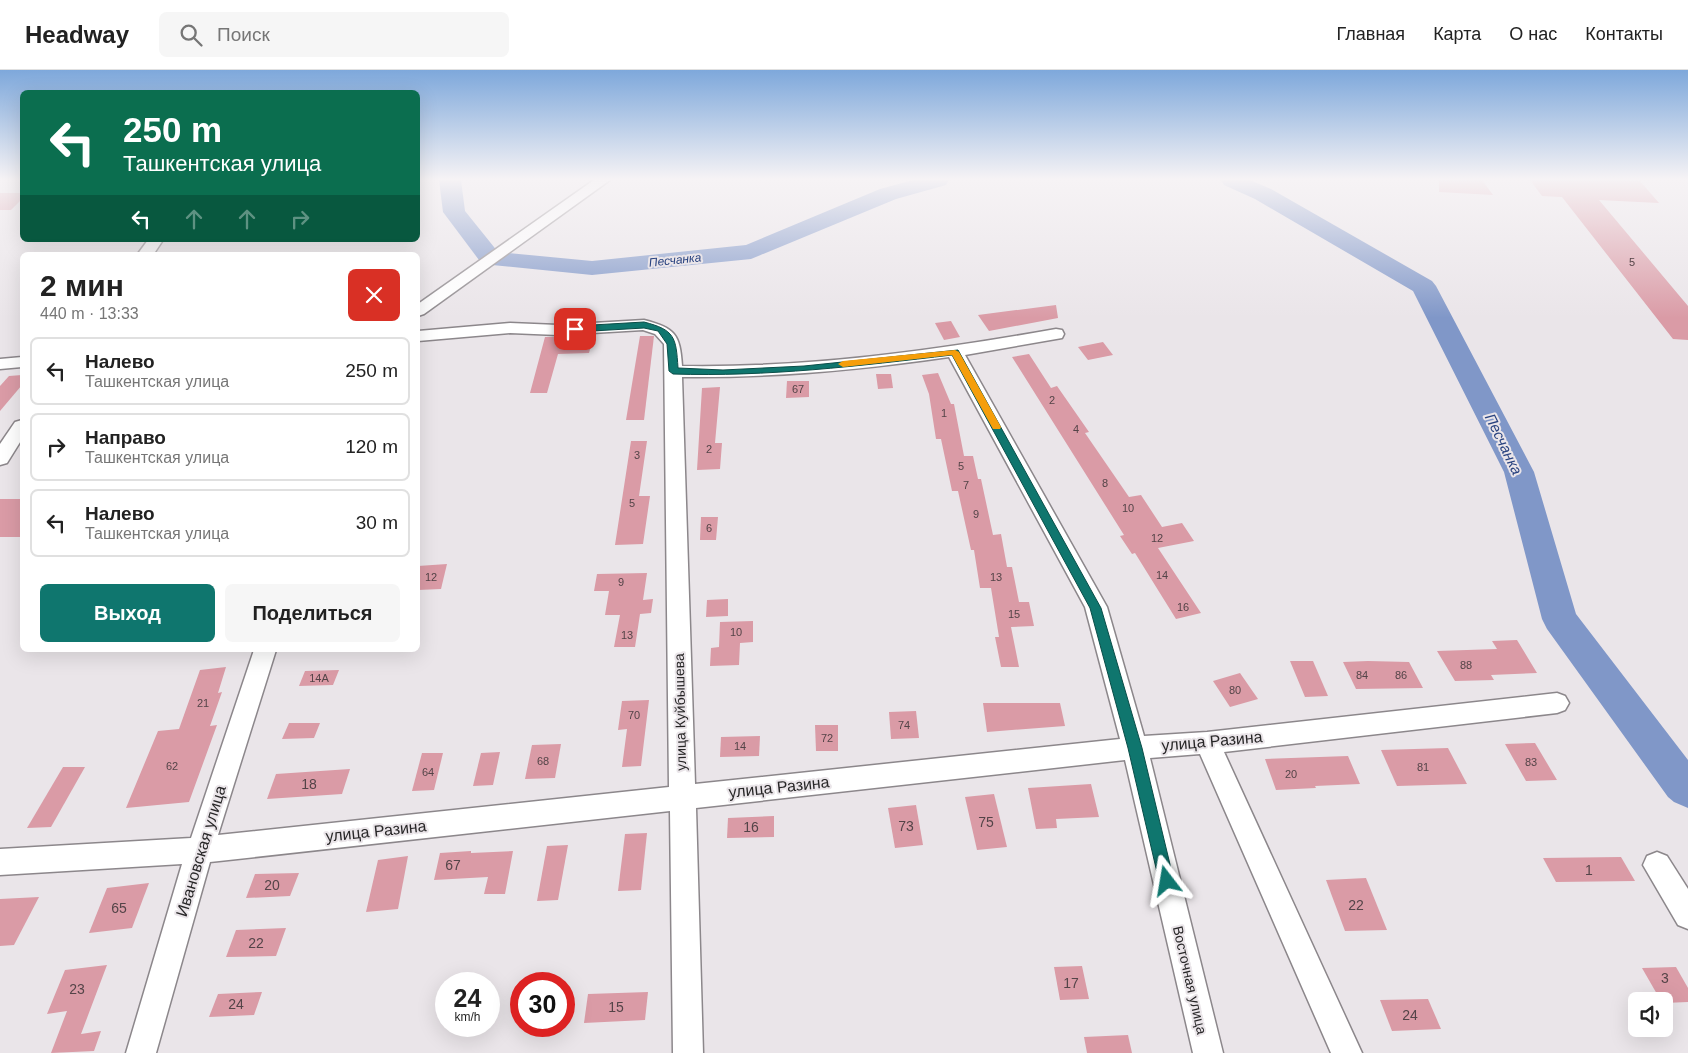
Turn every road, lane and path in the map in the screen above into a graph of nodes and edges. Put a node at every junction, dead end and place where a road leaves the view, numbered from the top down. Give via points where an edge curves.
1 (538, 226) edge
2 (420, 310) edge
3 (1056, 334) dead end
4 (420, 336) edge
5 (955, 352) junction
6 (20, 362) edge
7 (0, 364) edge
8 (673, 371) junction
9 (20, 429) edge
10 (0, 458) edge
11 (264, 652) edge
12 (1558, 702) dead end
13 (1207, 742) junction
14 (1135, 748) junction
15 (682, 797) junction
16 (200, 850) junction
17 (0, 862) edge
18 (1657, 865) dead end
19 (1688, 915) edge
20 (140, 1053) edge
21 (688, 1053) edge
22 (1208, 1053) edge
23 (1347, 1053) edge

1 - 2 street
3 - 5 street
4 - 8 street, улица Куйбышева via 510,328 558,330 644,325 661,330 672,344
5 - 8 street via 804,369 723,373
5 - 14 street, Восточная улица via 1096,608
6 - 7 street
8 - 15 street, улица Куйбышева
9 - 10 street
11 - 16 street, Ивановская улица
12 - 13 street, улица Разина
13 - 14 street, улица Разина
13 - 23 street
14 - 15 street, улица Разина
14 - 22 street, Восточная улица
15 - 16 street, улица Разина
15 - 21 street, улица Куйбышева
16 - 17 street, улица Разина
16 - 20 street, Ивановская улица
18 - 19 street

